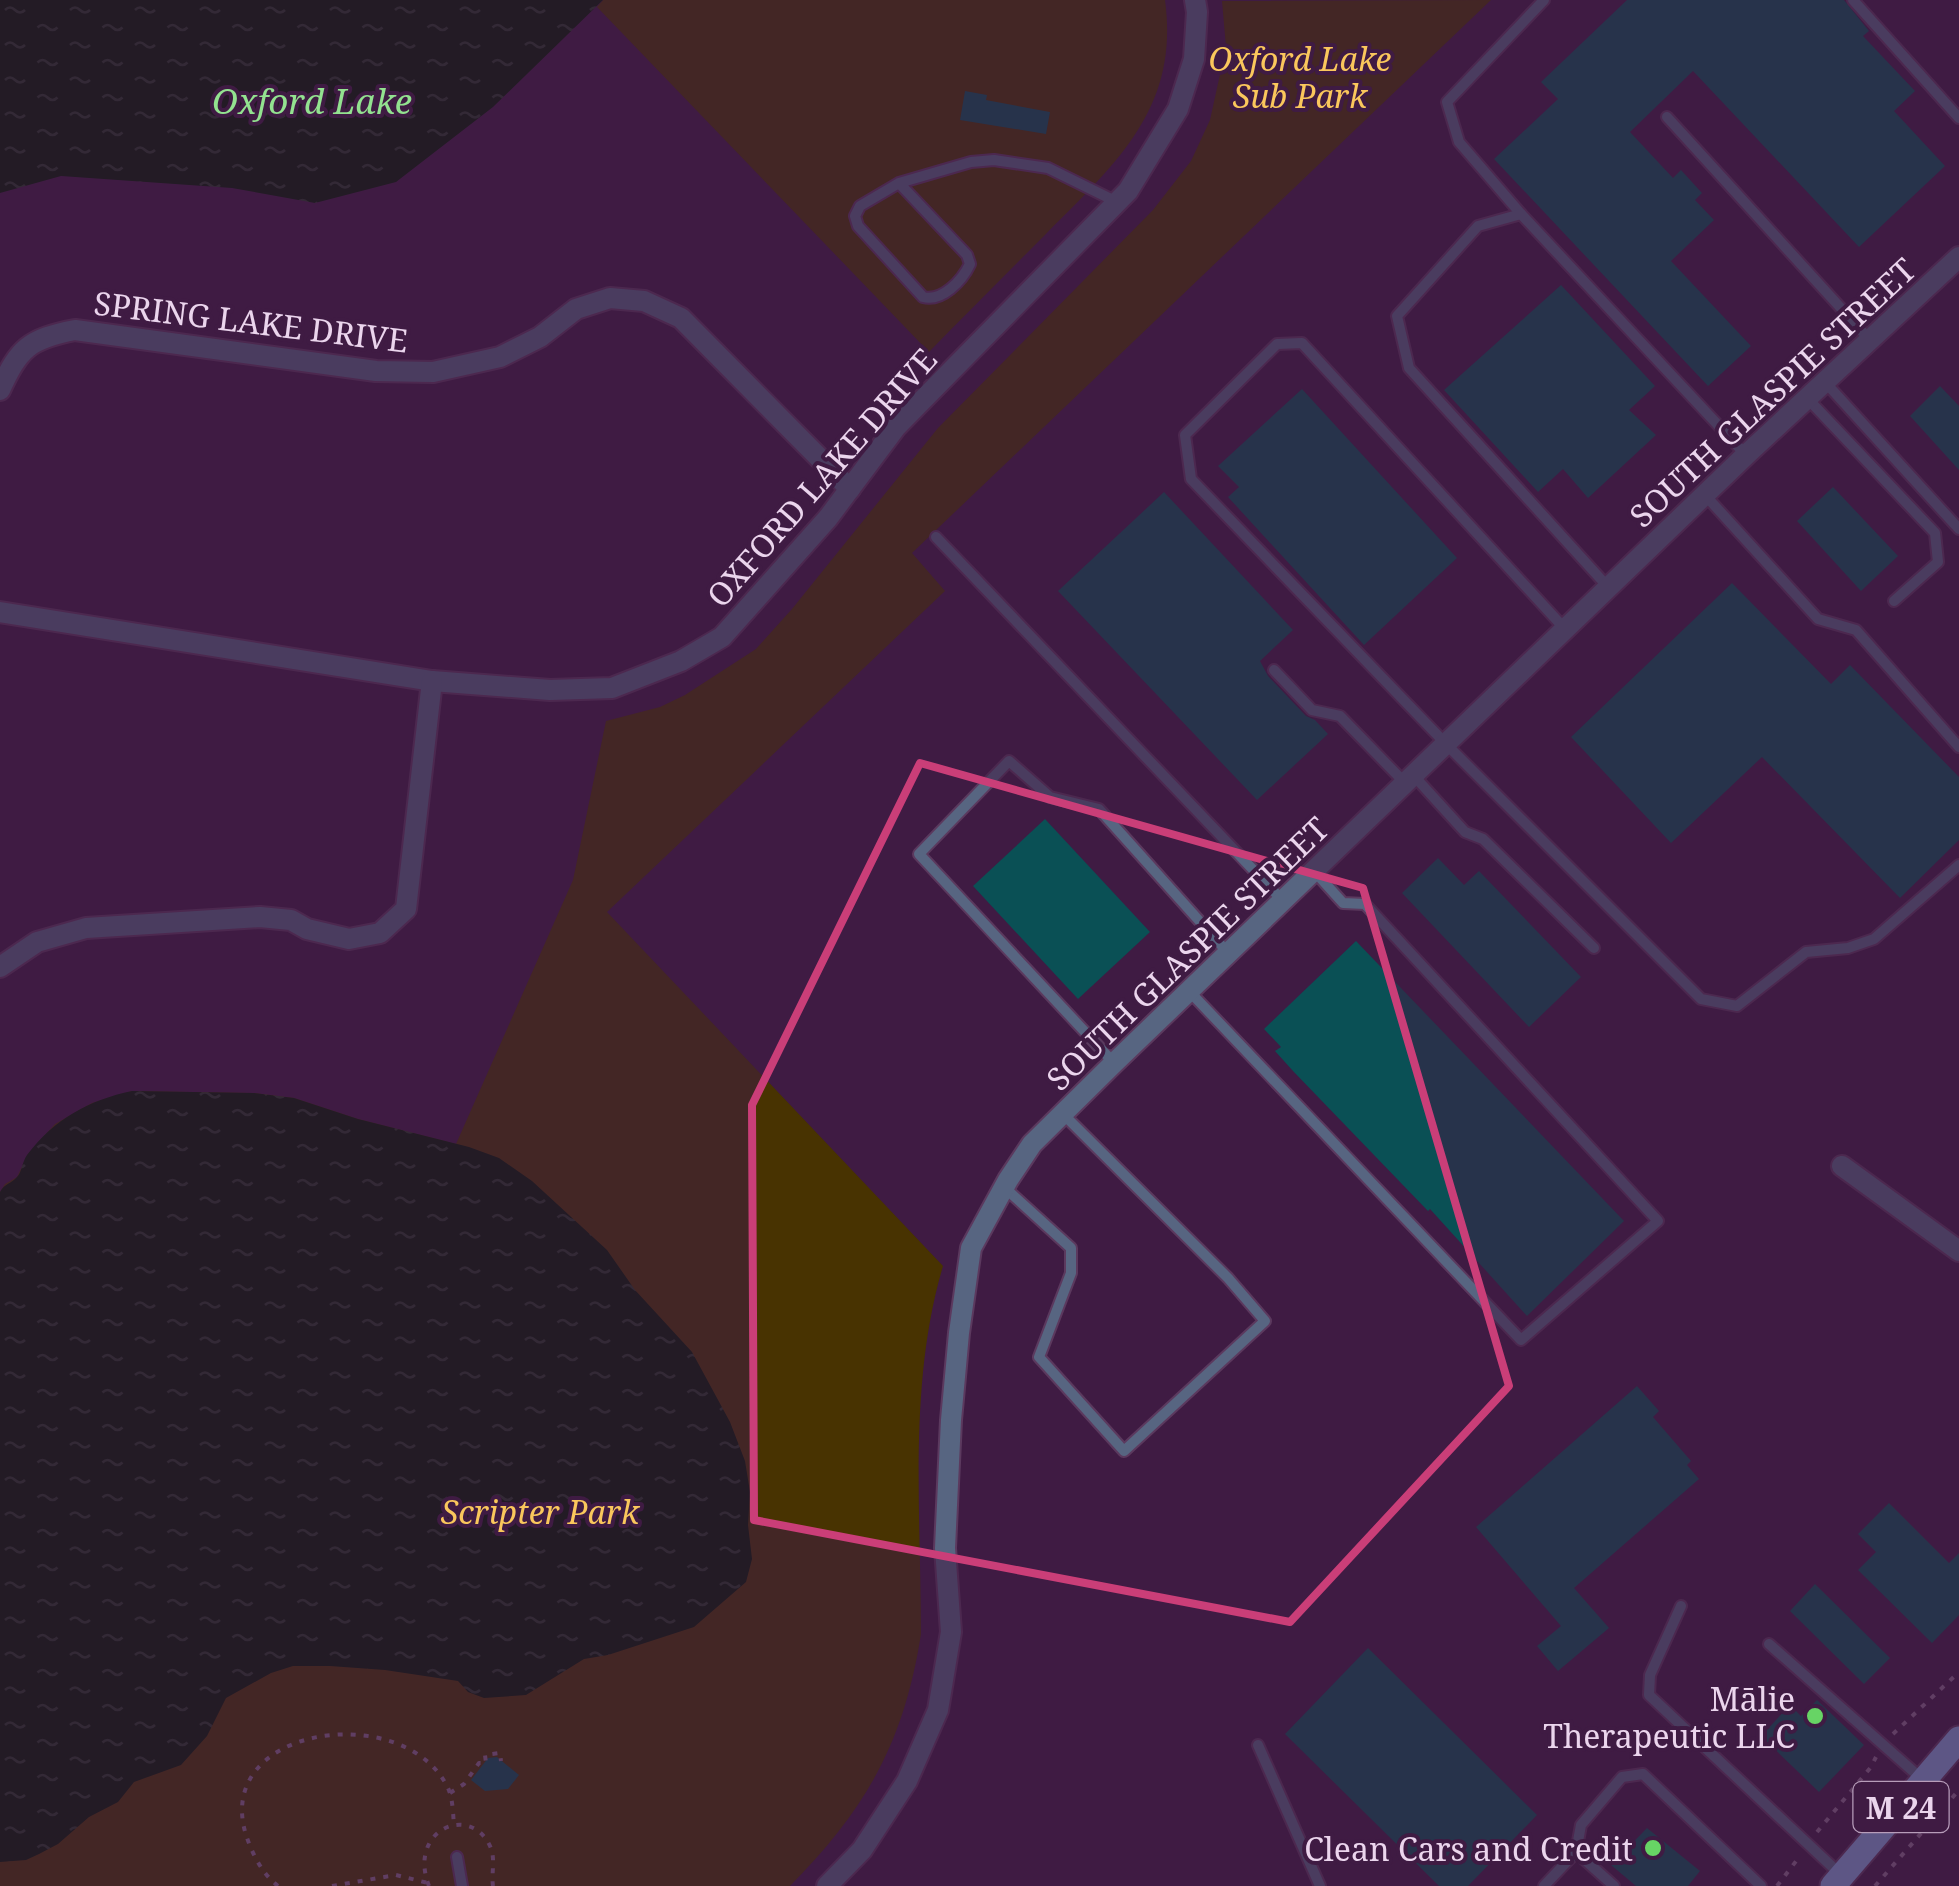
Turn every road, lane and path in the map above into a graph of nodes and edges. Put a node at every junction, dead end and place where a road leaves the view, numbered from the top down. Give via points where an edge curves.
1 (1195, 0) edge
2 (1544, 0) edge
3 (1853, 0) edge
4 (1666, 117) dead end
5 (1959, 118) edge
6 (899, 183) junction
7 (1118, 202) junction
8 (1522, 214) junction
9 (1959, 256) edge
10 (1870, 340) junction
11 (1824, 382) junction
12 (0, 390) edge
13 (1807, 398) junction
14 (1746, 455) junction
15 (850, 490) junction
16 (1705, 494) junction
17 (1959, 528) edge
18 (936, 537) dead end
19 (1609, 588) junction
20 (1894, 601) dead end
21 (0, 612) edge
22 (1566, 630) junction
23 (1274, 670) dead end
24 (432, 681) junction
25 (1447, 745) junction
26 (1959, 747) edge
27 (1410, 781) junction
28 (1959, 865) edge
29 (1315, 872) junction
30 (1284, 902) junction
31 (1594, 948) dead end
32 (1230, 955) junction
33 (0, 966) edge
34 (1190, 992) junction
35 (1114, 1063) junction
36 (1063, 1114) junction
37 (1842, 1166) dead end
38 (1004, 1187) junction
39 (1959, 1251) edge
40 (1681, 1606) dead end
41 (1769, 1644) dead end
42 (1959, 1672) edge
43 (1959, 1740) edge
44 (1883, 1745) junction
45 (1258, 1746) dead end
46 (501, 1761) dead end
47 (1923, 1781) junction
48 (1959, 1790) edge
49 (450, 1792) junction
50 (454, 1826) dead end
51 (1808, 1844) junction
52 (1576, 1852) junction
53 (458, 1856) dead end
54 (1837, 1881) edge
55 (428, 1883) dead end
56 (278, 1886) edge
57 (332, 1886) edge
58 (462, 1886) edge
59 (827, 1886) edge
60 (1320, 1886) edge
61 (1544, 1886) edge
62 (1614, 1886) edge
63 (1761, 1886) edge
64 (1778, 1886) edge
65 (1875, 1886) edge

1 - 7 street, OXFORD LAKE DRIVE via 1194,59 1178,109
2 - 8 lane via 1447,102 1459,142
3 - 5 lane
4 - 10 lane
6 - 6 lane via 970,264 939,297 923,297 858,226 860,206
6 - 7 lane via 994,160 1048,168
7 - 15 street, OXFORD LAKE DRIVE via 896,428
8 - 14 lane
8 - 19 lane via 1478,226 1397,316 1409,368
9 - 10 street, SOUTH GLASPIE STREET
10 - 11 street, SOUTH GLASPIE STREET
11 - 13 street, SOUTH GLASPIE STREET
11 - 17 lane
12 - 15 street, SPRING LAKE DRIVE via 14,359 43,336 75,330 376,371 433,372 500,356 576,309 610,298 644,301 681,318
13 - 14 street, SOUTH GLASPIE STREET
13 - 20 lane via 1934,533 1938,562
14 - 16 street, SOUTH GLASPIE STREET
15 - 24 street, OXFORD LAKE DRIVE via 722,637 681,661 612,688
16 - 19 street, SOUTH GLASPIE STREET
16 - 26 lane via 1818,619 1856,630
18 - 30 lane
19 - 22 street, SOUTH GLASPIE STREET
21 - 24 street, OXFORD LAKE DRIVE
22 - 25 street, SOUTH GLASPIE STREET
22 - 25 lane via 1302,344 1277,344 1185,434 1191,479
23 - 27 lane via 1312,710 1340,716
24 - 33 street via 406,909 380,933 350,939 260,917 86,928 37,942
25 - 27 street, SOUTH GLASPIE STREET
25 - 28 lane via 1701,998 1738,1006 1806,952 1874,939
27 - 29 street, SOUTH GLASPIE STREET
27 - 31 lane via 1465,832 1483,838
29 - 30 street, SOUTH GLASPIE STREET
29 - 34 lane via 1344,903 1365,904 1658,1221 1520,1340
30 - 32 street, SOUTH GLASPIE STREET
32 - 34 street, SOUTH GLASPIE STREET
32 - 35 lane via 1099,809 1050,797 1009,761 920,854
34 - 35 street, SOUTH GLASPIE STREET
35 - 36 street, SOUTH GLASPIE STREET
36 - 38 street, SOUTH GLASPIE STREET via 1032,1144
36 - 38 lane via 1266,1321 1124,1452 1039,1357 1071,1274 1071,1248
37 - 39 street
38 - 59 street, SOUTH GLASPIE STREET via 972,1248 959,1332 945,1548 951,1632 938,1710 907,1781 862,1850
40 - 51 lane via 1650,1676 1649,1695
41 - 44 lane
42 - 44 path
43 - 47 main road, M 24
44 - 47 lane
44 - 51 path
45 - 60 lane
46 - 49 path via 500,1753 485,1755 486,1763
47 - 54 main road, M 24
48 - 65 path
49 - 50 path
49 - 56 path via 417,1753 388,1737 320,1737 264,1760 240,1802 250,1845
51 - 54 lane
51 - 64 path
52 - 61 lane
52 - 62 lane
52 - 63 lane via 1581,1825 1622,1777 1644,1774
53 - 58 lane
55 - 57 path via 396,1875

